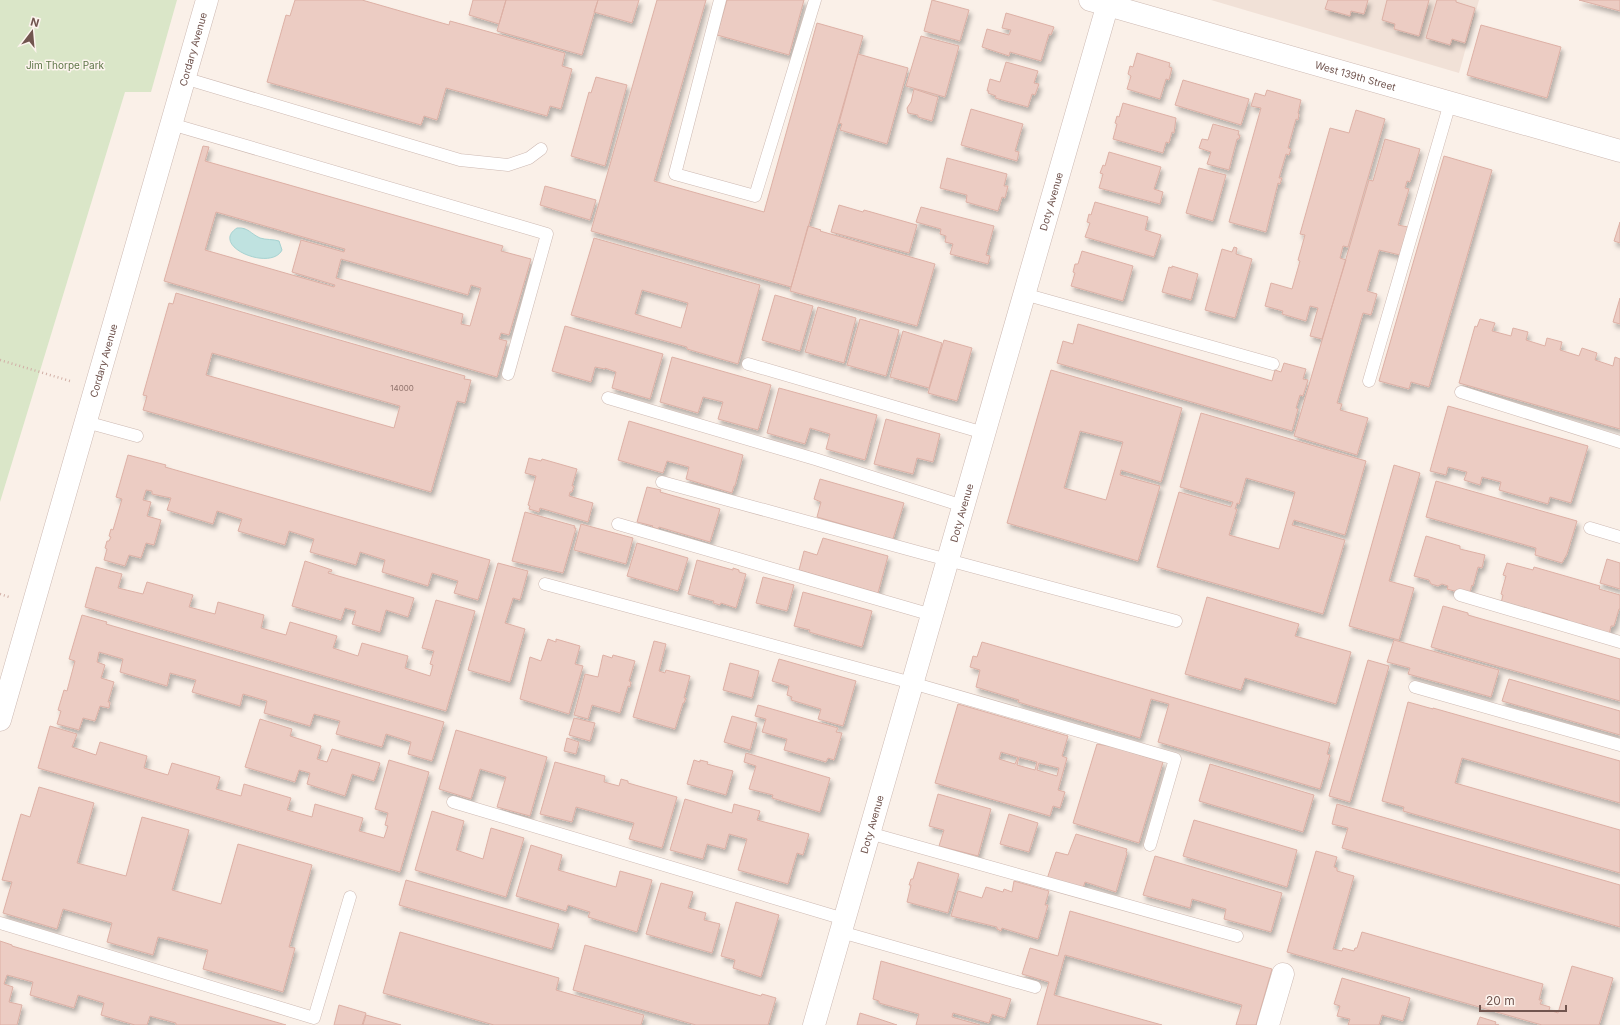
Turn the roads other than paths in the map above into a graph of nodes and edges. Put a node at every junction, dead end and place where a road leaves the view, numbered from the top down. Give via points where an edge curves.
1 (207, 0) edge
2 (720, 0) edge
3 (815, 0) edge
4 (1102, 2) edge
5 (184, 78) junction
6 (1450, 103) junction
7 (171, 124) junction
8 (541, 149) dead end
9 (1620, 151) edge
10 (1024, 294) junction
11 (748, 364) dead end
12 (1273, 364) dead end
13 (508, 374) dead end
14 (1369, 381) dead end
15 (1461, 392) dead end
16 (608, 398) dead end
17 (86, 422) junction
18 (984, 433) junction
19 (137, 436) dead end
20 (1620, 442) edge
21 (662, 482) dead end
22 (963, 506) junction
23 (618, 524) dead end
24 (1590, 528) dead end
25 (1620, 537) edge
26 (948, 560) junction
27 (545, 584) dead end
28 (1460, 595) dead end
29 (932, 615) junction
30 (1176, 621) dead end
31 (1620, 642) edge
32 (912, 684) junction
33 (1415, 686) dead end
34 (0, 720) edge
35 (1620, 745) edge
36 (453, 802) dead end
37 (869, 833) junction
38 (1150, 844) dead end
39 (350, 897) dead end
40 (0, 923) edge
41 (843, 925) junction
42 (1237, 936) dead end
43 (1283, 974) dead end
44 (1034, 988) dead end
45 (814, 1025) edge
46 (1268, 1025) edge

1 - 5 street, Cordary Avenue
2 - 3 lane via 675,174 755,196
4 - 6 street, West 139th Street
4 - 10 street, Doty Avenue
5 - 7 street, Cordary Avenue
5 - 8 lane via 460,160 508,165 529,158
6 - 9 street, West 139th Street
6 - 14 lane
7 - 13 lane via 547,234
7 - 17 street, Cordary Avenue
10 - 12 lane
10 - 18 street, Doty Avenue
11 - 18 lane
15 - 20 lane
16 - 22 lane
17 - 19 lane
17 - 34 street, Cordary Avenue
18 - 22 street, Doty Avenue
21 - 26 lane
22 - 26 street, Doty Avenue
23 - 29 lane
24 - 25 lane
26 - 29 street, Doty Avenue
26 - 30 lane
27 - 32 lane
28 - 31 lane
29 - 32 street, Doty Avenue
32 - 37 street, Doty Avenue
32 - 38 lane via 1175,759
33 - 35 lane
36 - 41 lane
37 - 41 street, Doty Avenue
37 - 42 lane
39 - 40 lane via 314,1018
41 - 44 lane
41 - 45 street, Doty Avenue
43 - 46 street

